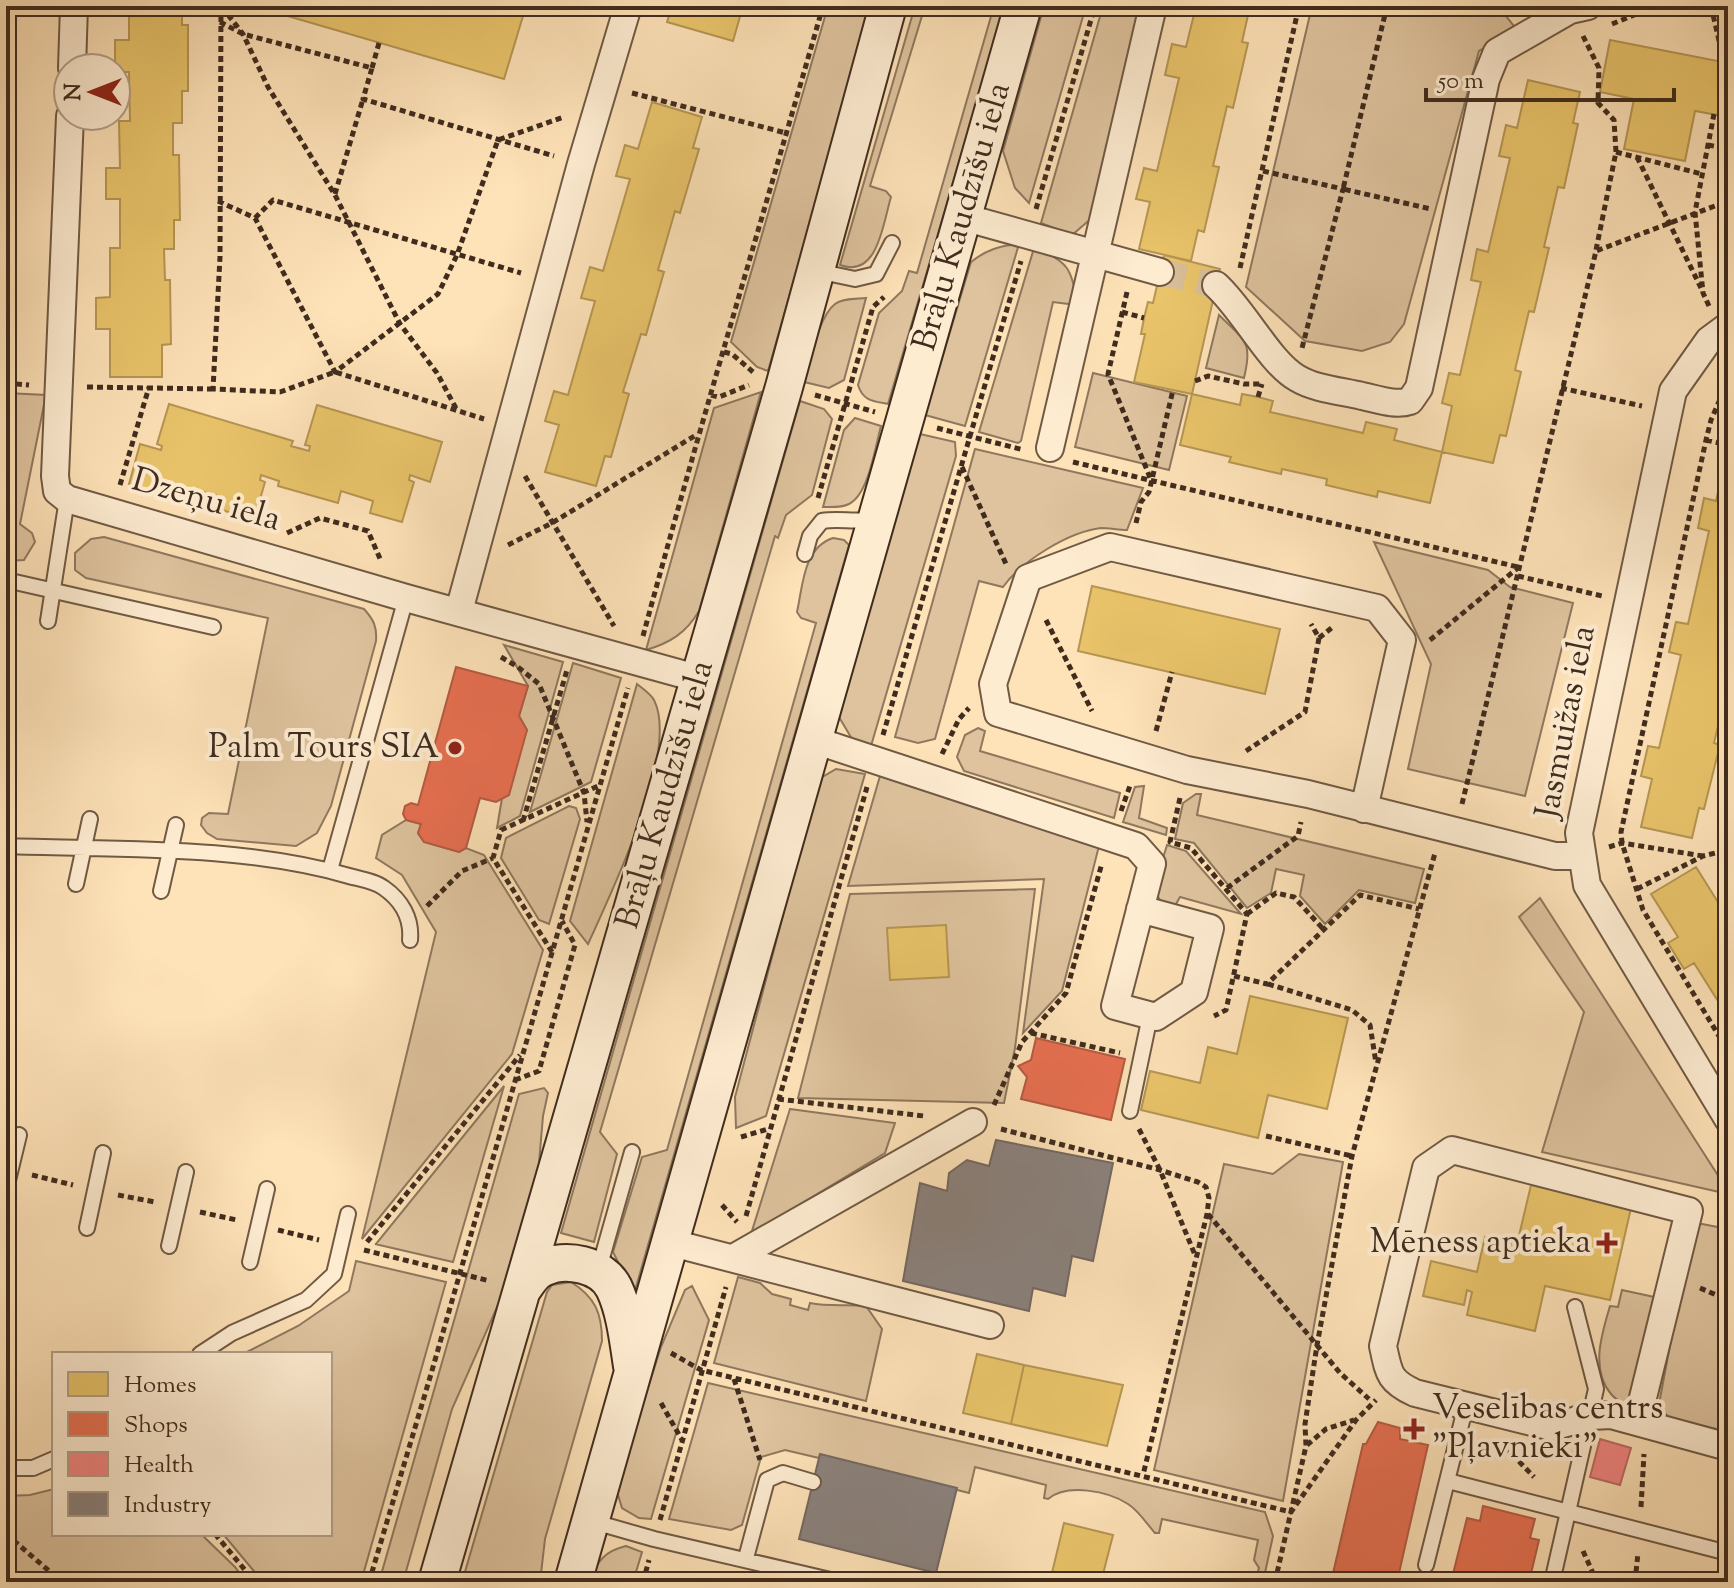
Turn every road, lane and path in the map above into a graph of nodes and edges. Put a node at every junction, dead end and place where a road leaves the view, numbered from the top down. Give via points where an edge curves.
1 (74, 6) edge
2 (221, 6) edge
3 (628, 6) edge
4 (823, 6) edge
5 (888, 6) edge
6 (1023, 6) edge
7 (1095, 6) edge
8 (1153, 6) edge
9 (1299, 6) edge
10 (1387, 6) edge
11 (1711, 6) edge
12 (1576, 7) edge
13 (220, 21) junction
14 (243, 34) junction
15 (379, 43) dead end
16 (73, 52) edge
17 (1724, 62) dead end
18 (372, 68) junction
19 (605, 85) junction
20 (363, 99) junction
21 (1714, 114) dead end
22 (566, 116) dead end
23 (69, 132) edge
24 (786, 133) junction
25 (498, 140) junction
26 (1708, 145) junction
27 (1724, 148) dead end
28 (1616, 152) junction
29 (1637, 157) junction
30 (581, 164) junction
31 (1263, 171) junction
32 (1702, 174) junction
33 (1343, 189) junction
34 (335, 195) junction
35 (218, 201) junction
36 (1728, 201) edge
37 (1695, 212) junction
38 (1456, 216) junction
39 (963, 217) junction
40 (255, 218) junction
41 (349, 222) junction
42 (1669, 222) junction
43 (1029, 235) junction
44 (890, 250) joint
45 (1596, 251) junction
46 (457, 255) junction
47 (1095, 256) junction
48 (816, 271) junction
49 (1160, 272) tunnel mouth
50 (549, 281) junction
51 (1224, 293) joint
52 (1703, 293) junction
53 (1141, 295) dead end
54 (1122, 312) junction
55 (1144, 318) dead end
56 (400, 324) junction
57 (1724, 329) edge
58 (724, 352) junction
59 (1281, 365) junction
60 (335, 372) junction
61 (1195, 381) dead end
62 (1728, 381) edge
63 (1262, 384) dead end
64 (79, 387) dead end
65 (149, 387) junction
66 (1561, 388) junction
67 (213, 389) junction
68 (1173, 390) dead end
69 (803, 392) dead end
70 (711, 395) junction
71 (844, 403) junction
72 (1669, 411) junction
73 (459, 413) junction
74 (887, 415) dead end
75 (492, 422) dead end
76 (934, 428) dead end
77 (697, 435) junction
78 (969, 437) junction
79 (1706, 440) junction
80 (1728, 445) edge
81 (1050, 454) junction
82 (518, 464) dead end
83 (1151, 481) junction
84 (116, 498) dead end
85 (67, 499) junction
86 (876, 519) junction
87 (552, 523) junction
88 (284, 534) dead end
89 (810, 536) junction
90 (504, 547) dead end
91 (1129, 551) junction
92 (805, 554) dead end
93 (1519, 567) junction
94 (386, 571) dead end
95 (1518, 576) junction
96 (6, 580) edge
97 (54, 591) junction
98 (406, 598) junction
99 (1628, 602) junction
100 (459, 611) junction
101 (1308, 619) dead end
102 (48, 621) dead end
103 (213, 627) dead end
104 (1402, 640) junction
105 (574, 644) junction
106 (494, 653) dead end
107 (638, 654) junction
108 (1172, 672) dead end
109 (700, 679) junction
110 (995, 700) junction
111 (552, 717) junction
112 (814, 740) junction
113 (1152, 743) dead end
114 (1241, 754) dead end
115 (875, 760) junction
116 (935, 778) junction
117 (600, 785) junction
118 (584, 793) junction
119 (1308, 794) junction
120 (1364, 809) junction
121 (90, 819) dead end
122 (523, 821) junction
123 (176, 825) dead end
124 (588, 826) junction
125 (1449, 830) junction
126 (1109, 837) junction
127 (1622, 843) junction
128 (6, 846) edge
129 (84, 849) junction
130 (1728, 850) edge
131 (170, 851) junction
132 (1581, 856) junction
133 (1703, 856) junction
134 (493, 858) junction
135 (330, 870) junction
136 (76, 884) dead end
137 (1227, 888) dead end
138 (1637, 889) junction
139 (161, 891) dead end
140 (1140, 909) junction
141 (1419, 909) junction
142 (1247, 914) dead end
143 (561, 920) junction
144 (1325, 931) junction
145 (410, 933) joint
146 (553, 953) junction
147 (1234, 976) dead end
148 (1267, 984) junction
149 (1150, 1016) junction
150 (1031, 1033) junction
151 (523, 1051) junction
152 (1728, 1051) edge
153 (1141, 1057) junction
154 (1377, 1067) junction
155 (515, 1080) junction
156 (778, 1099) junction
157 (1130, 1111) joint
158 (1728, 1119) edge
159 (979, 1123) junction
160 (769, 1129) junction
161 (19, 1135) dead end
162 (1266, 1136) dead end
163 (741, 1137) dead end
164 (632, 1152) dead end
165 (103, 1153) dead end
166 (1352, 1156) junction
167 (1160, 1170) junction
168 (186, 1172) dead end
169 (6, 1189) edge
170 (267, 1189) dead end
171 (722, 1205) dead end
172 (348, 1214) dead end
173 (1207, 1214) junction
174 (87, 1228) dead end
175 (672, 1243) junction
176 (169, 1246) dead end
177 (361, 1249) dead end
178 (735, 1257) junction
179 (1196, 1257) junction
180 (250, 1262) dead end
181 (597, 1272) junction
182 (460, 1273) junction
183 (522, 1290) junction
184 (1575, 1307) dead end
185 (990, 1325) dead end
186 (1317, 1345) junction
187 (203, 1352) edge
188 (638, 1355) junction
189 (701, 1370) junction
190 (734, 1378) junction
191 (1374, 1404) junction
192 (1466, 1405) junction
193 (1386, 1409) dead end
194 (1591, 1416) junction
195 (1356, 1420) junction
196 (1637, 1422) junction
197 (1306, 1446) junction
198 (1728, 1447) edge
199 (52, 1460) edge
200 (6, 1468) edge
201 (1143, 1475) junction
202 (767, 1480) junction
203 (1448, 1481) junction
204 (813, 1482) dead end
205 (1566, 1511) junction
206 (1291, 1512) junction
207 (590, 1521) junction
208 (6, 1534) edge
209 (217, 1536) edge
210 (654, 1539) junction
211 (1728, 1553) edge
212 (746, 1558) junction
213 (1426, 1565) dead end
214 (62, 1582) edge
215 (255, 1582) edge
216 (369, 1582) edge
217 (437, 1582) edge
218 (573, 1582) edge
219 (643, 1582) edge
220 (839, 1582) edge
221 (1275, 1582) edge
222 (1552, 1582) edge

1 - 16 street
2 - 13 path
2 - 14 path
3 - 19 street
4 - 24 path
5 - 48 street, Brāļu Kaudzīšu iela
6 - 39 street, Brāļu Kaudzīšu iela
7 - 43 path
8 - 47 street
9 - 31 path
10 - 33 path
11 - 17 path
12 - 28 path via 1599,68 1598,103 1614,120
12 - 38 street via 1497,52 1486,79
13 - 14 path
13 - 35 path
14 - 18 path
14 - 34 path via 268,87
15 - 18 path
18 - 20 path
19 - 24 path
19 - 30 street
20 - 25 path
20 - 34 path
21 - 26 path
22 - 25 path
23 - 85 street via 55,476 57,491
24 - 58 path
25 - 30 path
25 - 46 path
26 - 27 path
26 - 32 path
28 - 29 path
28 - 45 path
29 - 32 path
29 - 42 path
30 - 50 street
31 - 33 path
31 - 51 path
32 - 37 path
33 - 38 path
33 - 59 path via 1305,341 1300,353
34 - 41 path
35 - 40 path
35 - 67 path
36 - 37 path
37 - 42 path
37 - 52 path
38 - 59 street via 1419,388 1410,401 1309,384
39 - 43 street
39 - 86 street, Brāļu Kaudzīšu iela
40 - 41 path via 273,200
40 - 60 path
41 - 46 path
41 - 56 path
42 - 45 path
42 - 52 path
43 - 47 street
43 - 78 path
44 - 48 lane via 876,274 855,279
44 - 71 path via 903,269 897,284 873,307
45 - 66 path
46 - 50 path
46 - 56 path via 438,294
47 - 49 street
47 - 81 street
48 - 109 street, Brāļu Kaudzīšu iela
50 - 100 street
51 - 59 street
52 - 57 path
53 - 54 path via 1127,292
54 - 55 path
54 - 83 path via 1108,374
56 - 60 path
56 - 73 path
57 - 72 street, Jasmuižas iela via 1709,340 1673,391
58 - 70 path
58 - 70 path via 758,380 719,397
60 - 67 path via 280,392
60 - 73 path
61 - 63 path via 1208,376
62 - 79 path
64 - 65 path
65 - 67 path
65 - 84 path
66 - 72 path
66 - 93 path
68 - 83 path
69 - 71 path
70 - 77 path
71 - 74 path
71 - 89 path via 818,498 791,527
72 - 99 street, Jasmuižas iela
73 - 75 path
76 - 78 path
77 - 87 path
77 - 107 path
78 - 81 path
78 - 115 path
79 - 80 path
79 - 127 path
81 - 83 path
82 - 87 path
83 - 91 path
83 - 93 path
85 - 97 lane
85 - 98 street, Dzeņu iela
86 - 89 lane via 822,521
86 - 112 street, Brāļu Kaudzīšu iela
87 - 90 path
87 - 107 path via 625,644
88 - 94 path via 320,518 368,531
89 - 92 lane
91 - 104 street via 1377,608
91 - 110 street via 1110,547 1028,578 993,684
93 - 95 path
93 - 104 path via 1423,646
95 - 99 path
95 - 125 path
96 - 97 lane
97 - 102 lane
97 - 103 lane
98 - 100 street, Dzeņu iela
98 - 135 lane
99 - 132 street, Jasmuižas iela via 1579,833
100 - 105 street, Dzeņu iela
101 - 114 path via 1319,638 1305,712
104 - 120 street
105 - 107 street, Dzeņu iela
105 - 111 path
106 - 111 path via 539,684
107 - 109 street, Dzeņu iela
107 - 117 path
108 - 113 path
109 - 183 street, Brāļu Kaudzīšu iela
110 - 116 path via 974,704 959,719
110 - 119 street via 998,713 1187,770
111 - 118 path
111 - 122 path
112 - 115 street
112 - 175 street, Brāļu Kaudzīšu iela
115 - 116 street
115 - 156 path
116 - 126 street
117 - 118 path
117 - 124 path
118 - 122 path
118 - 124 path
119 - 120 street
119 - 137 path via 1298,836
120 - 125 street
121 - 129 lane
122 - 134 path via 501,830
123 - 131 lane
124 - 143 path
125 - 132 street via 1555,856
125 - 141 path
126 - 140 street via 1136,846 1152,864
126 - 150 path via 1066,993
127 - 132 path
127 - 133 path
127 - 138 path
128 - 129 lane
129 - 131 lane
129 - 136 lane
130 - 133 path
131 - 135 lane
131 - 139 lane
132 - 158 street, Jasmuižas iela via 1587,885
133 - 138 path
134 - 145 path via 462,871
134 - 146 path
135 - 145 lane via 382,886 401,904
138 - 152 path via 1643,910
140 - 149 street via 1115,1006
140 - 149 street via 1210,928 1194,992
141 - 144 path via 1360,895
141 - 154 path
142 - 144 path via 1276,893 1294,897
143 - 146 path
143 - 155 path via 575,945 539,1071
144 - 148 path
146 - 151 path
147 - 148 path
148 - 154 path via 1352,1010 1370,1025
149 - 153 lane
150 - 153 path
150 - 159 path
151 - 155 path
151 - 177 path
153 - 157 lane
154 - 166 path
155 - 182 path
156 - 159 path
156 - 160 path
157 - 167 path
159 - 167 path
159 - 178 street
160 - 163 path
160 - 171 path via 742,1228
161 - 169 lane
162 - 166 path
164 - 181 lane
165 - 174 lane
166 - 186 path
167 - 173 path via 1206,1187
167 - 179 path
168 - 176 lane
170 - 180 lane
172 - 187 lane via 334,1274 306,1300
173 - 179 path
173 - 186 path
175 - 178 street
175 - 188 street, Brāļu Kaudzīšu iela
178 - 185 street
178 - 189 path
179 - 201 path
181 - 183 street via 569,1261 533,1274
181 - 188 street via 612,1283
182 - 183 path
182 - 216 path
183 - 217 street, Brāļu Kaudzīšu iela
184 - 194 lane via 1596,1389
186 - 191 path
186 - 197 path
188 - 189 path
188 - 207 street, Brāļu Kaudzīšu iela
189 - 190 path
189 - 210 path
190 - 201 path
190 - 202 path
191 - 193 path
191 - 195 path
192 - 194 street via 1552,1427
192 - 196 street via 1397,1385 1383,1346 1426,1168 1452,1150 1689,1211
192 - 203 lane
194 - 196 street
194 - 205 lane
195 - 197 path via 1326,1429
195 - 206 path
196 - 198 street
197 - 206 path
199 - 200 lane via 33,1468
201 - 206 path
202 - 204 lane via 783,1473
202 - 212 lane
203 - 205 lane
203 - 213 lane
205 - 211 lane
205 - 222 lane
206 - 221 path
207 - 210 lane
207 - 218 street, Brāļu Kaudzīšu iela
208 - 214 path
209 - 215 path
210 - 212 lane
210 - 219 path
212 - 220 lane

